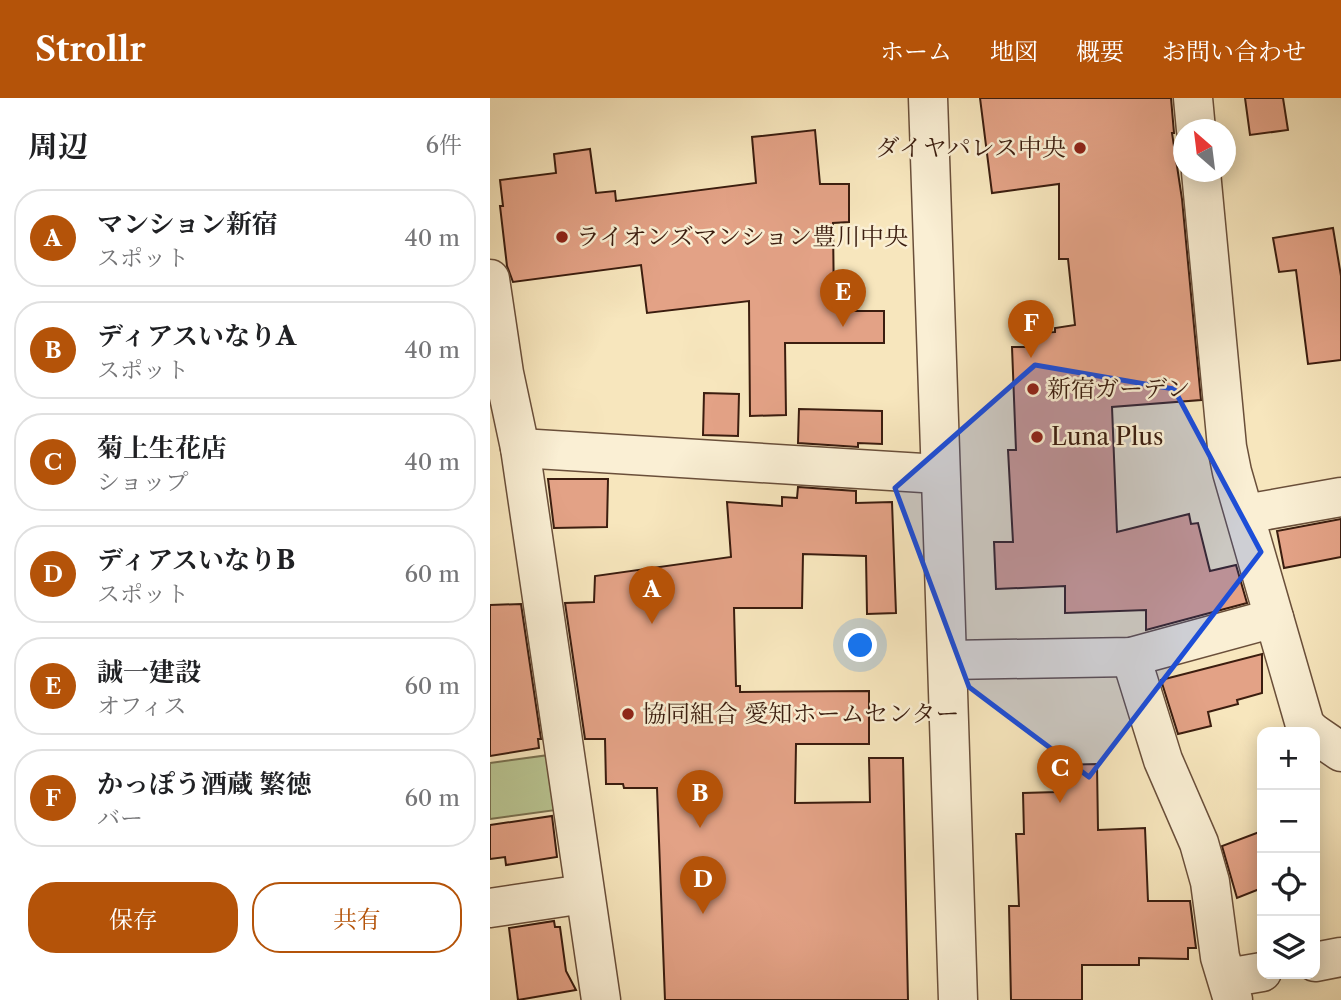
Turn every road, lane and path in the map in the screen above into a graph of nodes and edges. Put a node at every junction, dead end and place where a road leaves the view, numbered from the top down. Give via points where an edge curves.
1 (928, 98) edge
2 (1193, 98) edge
3 (1195, 119) edge
4 (1201, 182) edge
5 (490, 279) edge
6 (497, 374) edge
7 (520, 448) junction
8 (939, 474) junction
9 (1341, 497) edge
10 (1245, 514) junction
11 (1274, 618) junction
12 (1131, 657) junction
13 (949, 660) junction
14 (1307, 727) edge
15 (1320, 738) edge
16 (1341, 752) edge
17 (584, 894) junction
18 (490, 908) edge
19 (1341, 957) edge
20 (1320, 961) edge
21 (1241, 983) edge
22 (601, 1000) edge
23 (958, 1000) edge

1 - 8 street
2 - 3 street
4 - 10 street via 1227,447
5 - 6 street
6 - 7 street
7 - 8 street
7 - 17 street
8 - 13 street
9 - 10 street
10 - 11 street
11 - 12 street
11 - 14 street
12 - 13 street
12 - 21 street via 1163,760 1210,881 1220,957
13 - 23 street
15 - 16 street
17 - 18 street
17 - 22 street
19 - 20 street

